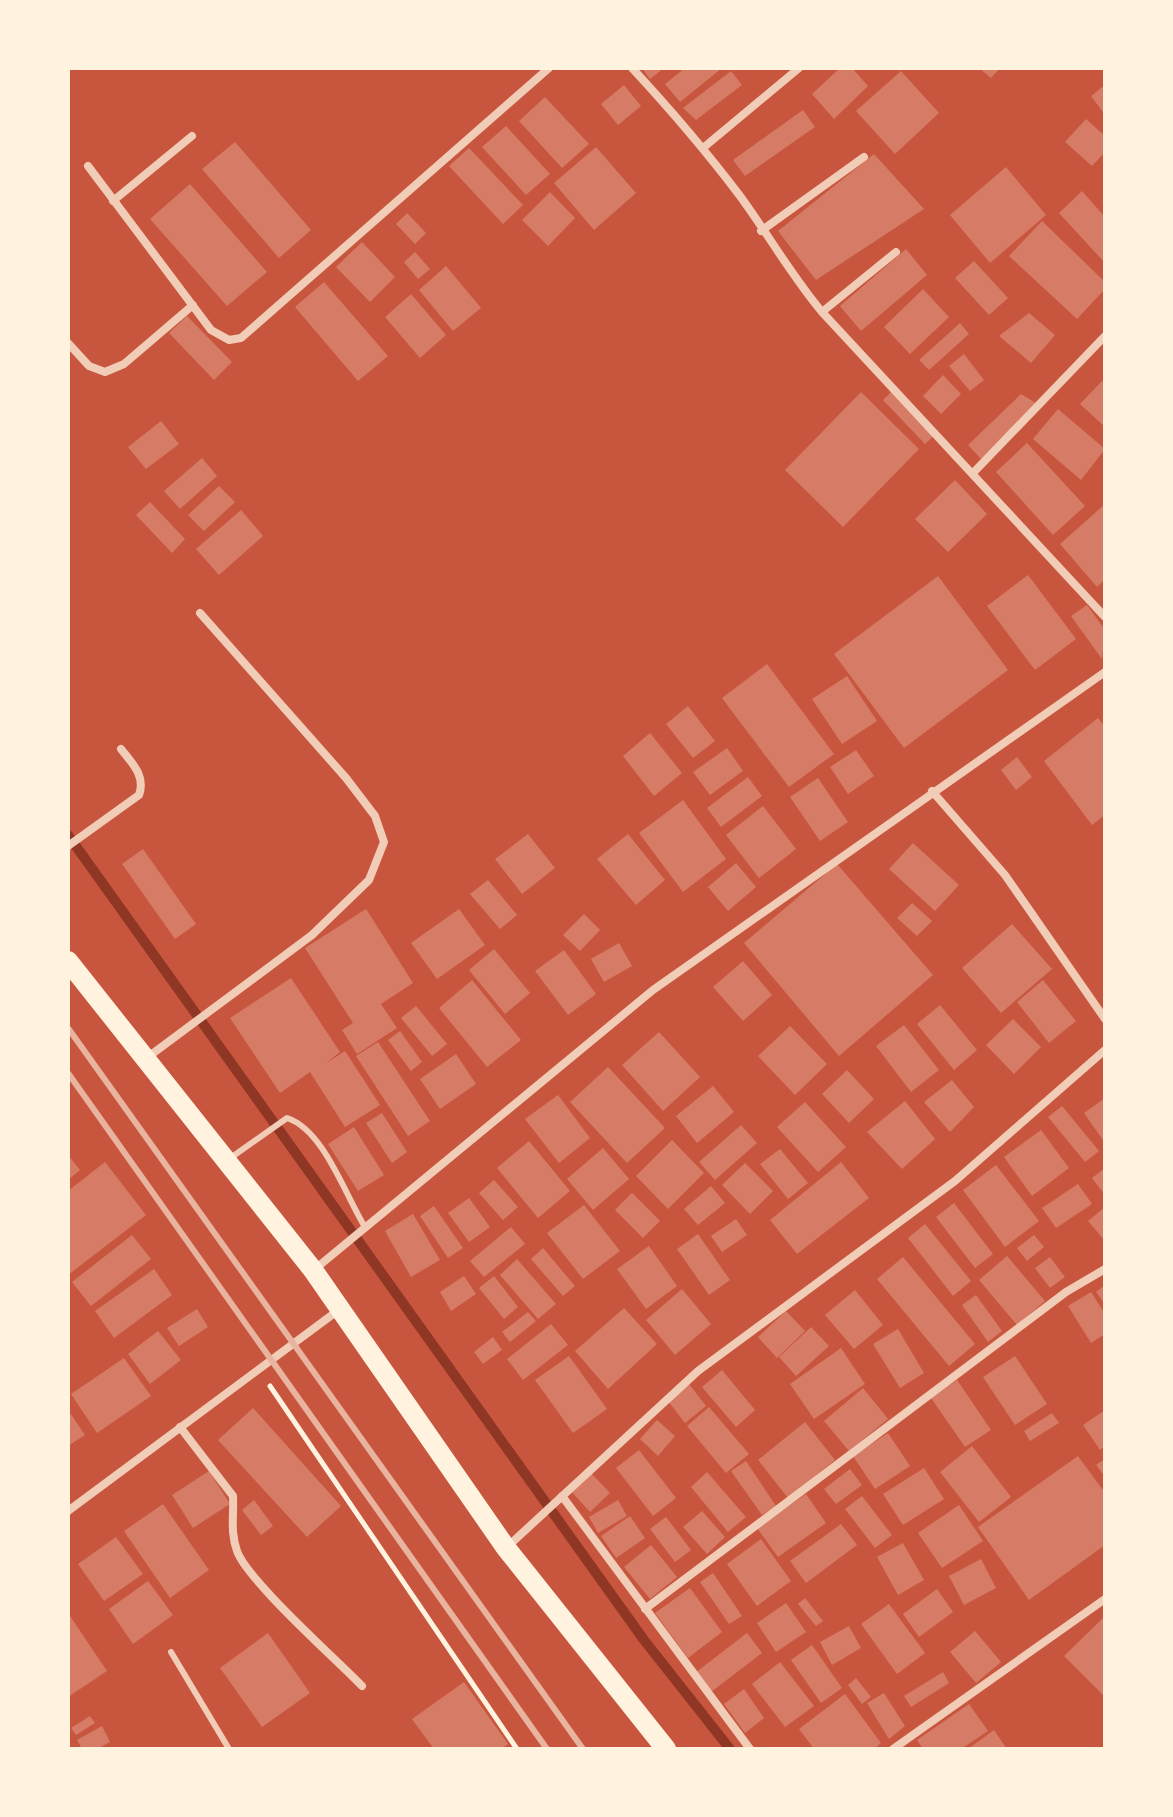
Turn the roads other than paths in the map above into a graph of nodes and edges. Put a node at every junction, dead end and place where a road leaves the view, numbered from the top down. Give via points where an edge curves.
1 (549, 68) edge
2 (632, 68) edge
3 (799, 68) edge
4 (192, 136) dead end
5 (703, 148) junction
6 (864, 157) dead end
7 (88, 166) dead end
8 (113, 201) junction
9 (761, 231) junction
10 (896, 252) dead end
11 (193, 305) junction
12 (822, 312) junction
13 (1105, 336) edge
14 (68, 343) edge
15 (974, 472) junction
16 (200, 613) dead end
17 (1105, 617) edge
18 (1105, 672) edge
19 (121, 749) dead end
20 (932, 791) junction
21 (68, 846) edge
22 (68, 961) edge
23 (1105, 1019) edge
24 (1105, 1050) edge
25 (144, 1060) junction
26 (226, 1161) junction
27 (363, 1229) junction
28 (1105, 1269) edge
29 (313, 1270) junction
30 (342, 1308) junction
31 (180, 1427) junction
32 (562, 1496) junction
33 (68, 1511) edge
34 (511, 1544) junction
35 (1105, 1599) edge
36 (645, 1609) junction
37 (171, 1652) dead end
38 (362, 1686) dead end
39 (229, 1749) edge
40 (666, 1749) edge
41 (750, 1749) edge
42 (893, 1749) edge

1 - 11 street via 241,338 220,337
2 - 5 street
3 - 5 street
4 - 8 street
5 - 9 street
6 - 9 street
7 - 8 street
8 - 11 street
9 - 12 street
10 - 12 street
11 - 14 street via 124,364 105,372 89,366
12 - 15 street
13 - 15 street
15 - 17 street
16 - 25 street via 346,778 375,816 384,842 369,880 312,935
18 - 20 street
19 - 21 street via 143,786 130,804
20 - 23 street via 1005,875
20 - 27 street via 653,990
22 - 25 main road
24 - 32 street via 955,1181 698,1371
25 - 26 main road
26 - 27 lane via 287,1118 298,1122 317,1141
26 - 29 main road
27 - 29 street
28 - 36 street via 1054,1301
29 - 30 main road
30 - 31 street
30 - 34 main road
31 - 33 street
31 - 38 street via 233,1496 231,1527 238,1554
32 - 34 street
32 - 36 street
34 - 40 main road
35 - 42 street
36 - 41 street
37 - 39 lane

